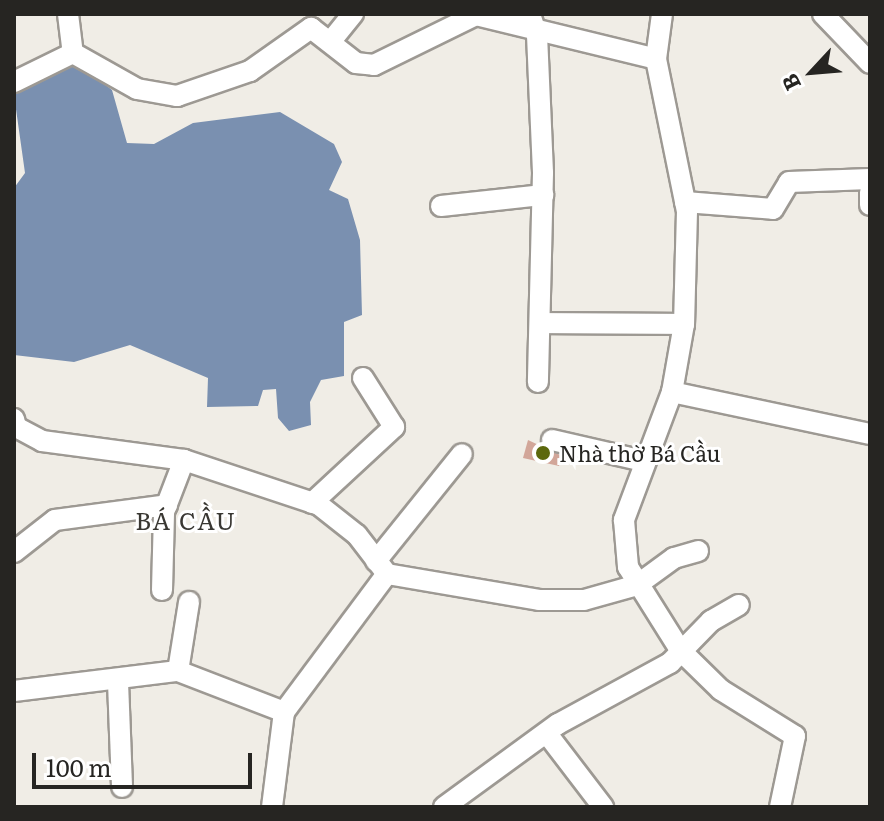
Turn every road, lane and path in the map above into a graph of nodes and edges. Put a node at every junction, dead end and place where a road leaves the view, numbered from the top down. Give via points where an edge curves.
1 (68, 14) edge
2 (353, 14) edge
3 (530, 14) edge
4 (662, 14) edge
5 (823, 14) edge
6 (537, 35) junction
7 (331, 41) junction
8 (73, 53) junction
9 (656, 59) junction
10 (870, 63) edge
11 (14, 82) edge
12 (870, 179) edge
13 (870, 192) edge
14 (543, 195) junction
15 (685, 202) junction
16 (870, 205) edge
17 (441, 206) dead end
18 (542, 323) junction
19 (684, 324) junction
20 (363, 378) dead end
21 (538, 382) dead end
22 (672, 392) junction
23 (15, 425) edge
24 (870, 434) edge
25 (552, 440) dead end
26 (462, 454) dead end
27 (184, 460) junction
28 (644, 461) junction
29 (312, 503) junction
30 (167, 505) junction
31 (698, 551) dead end
32 (14, 552) edge
33 (382, 567) junction
34 (637, 585) junction
35 (162, 590) dead end
36 (189, 602) dead end
37 (739, 605) dead end
38 (680, 650) junction
39 (178, 671) junction
40 (118, 682) junction
41 (14, 691) edge
42 (284, 712) junction
43 (548, 735) junction
44 (122, 787) dead end
45 (272, 807) edge
46 (444, 807) edge
47 (603, 807) edge
48 (780, 807) edge

1 - 8 street
2 - 7 street
3 - 6 street
4 - 9 street
5 - 10 street
6 - 7 street via 476,15 374,65 356,63
6 - 9 street
6 - 14 street
7 - 8 street via 311,28 250,71 177,96 137,89
8 - 11 street
9 - 15 street
12 - 15 street via 789,182 773,209
13 - 16 street
14 - 17 street
14 - 18 street
15 - 19 street
18 - 19 street
18 - 21 street
19 - 22 street
20 - 29 street via 394,427
22 - 24 street
22 - 28 street
23 - 27 street via 42,441
25 - 28 street
26 - 33 street
27 - 29 street
27 - 30 street
28 - 34 street via 624,520 628,567
29 - 33 street via 357,535
30 - 32 street via 55,520
30 - 35 street
31 - 34 street via 674,558
33 - 34 street via 539,600 584,600
33 - 42 street
34 - 38 street
36 - 39 street
37 - 38 street
38 - 43 street via 670,663 621,686
38 - 48 street via 721,690 795,736
39 - 40 street
39 - 42 street
40 - 41 street
40 - 44 street
42 - 45 street
43 - 46 street
43 - 47 street

